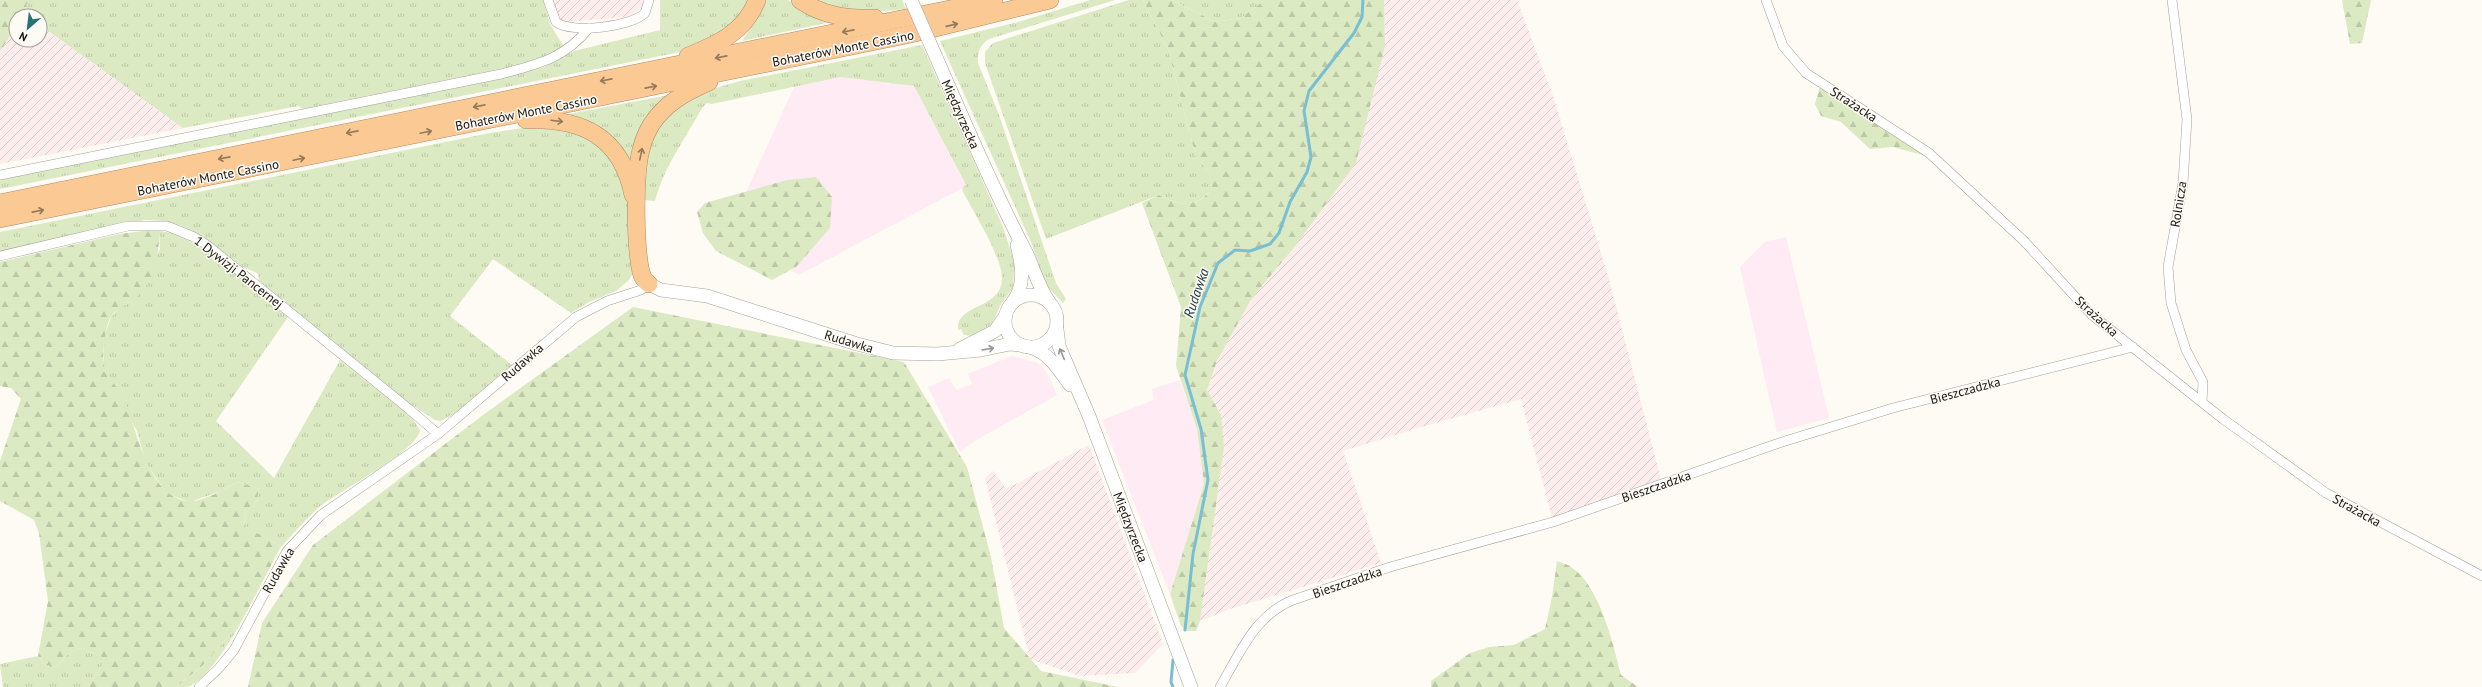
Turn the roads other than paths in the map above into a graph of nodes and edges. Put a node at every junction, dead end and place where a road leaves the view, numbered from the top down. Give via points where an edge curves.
1 (548, 0) edge
2 (649, 0) edge
3 (757, 0) edge
4 (800, 0) edge
5 (911, 0) edge
6 (994, 0) edge
7 (1050, 0) edge
8 (1766, 0) edge
9 (2172, 0) edge
10 (927, 15) junction
11 (589, 28) junction
12 (736, 70) junction
13 (645, 73) junction
14 (476, 122) junction
15 (0, 175) edge
16 (0, 203) edge
17 (0, 219) edge
18 (637, 221) junction
19 (1012, 228) junction
20 (0, 256) edge
21 (649, 284) junction
22 (1049, 302) junction
23 (1009, 308) junction
24 (1056, 329) junction
25 (1025, 346) junction
26 (2133, 347) junction
27 (953, 352) junction
28 (2202, 402) junction
29 (1084, 403) junction
30 (438, 434) junction
31 (2482, 576) edge
32 (199, 687) edge
33 (1191, 687) edge
34 (1220, 687) edge

1 - 11 street via 554,18 562,26
2 - 11 street via 645,14 632,22
3 - 13 highway via 746,20 722,42
4 - 10 highway via 819,11 841,17
5 - 19 main road, Międzyrzecka, bridge
6 - 10 highway, Bohaterów Monte Cassino
12 -> 7 highway, Bohaterów Monte Cassino via 911,34
8 - 26 street, Strażacka via 1784,46 1806,73 1929,153 2024,241 2092,315
9 - 28 street, Rolnicza via 2187,118 2182,183 2168,267 2171,303 2186,350 2202,382
10 -> 13 highway, Bohaterów Monte Cassino
11 - 15 street via 571,47 557,56 501,74
14 -> 12 highway, Bohaterów Monte Cassino
18 -> 12 highway via 640,158 644,139 652,125 663,110 680,97
13 -> 16 highway, Bohaterów Monte Cassino
17 -> 14 highway, Bohaterów Monte Cassino
14 -> 18 highway via 556,120 594,132 611,149 625,170
18 - 21 highway via 641,272
19 - 22 main road, Międzyrzecka via 1028,257 1038,285
19 - 23 main road, Międzyrzecka via 1020,260 1021,282 1019,292
20 - 30 street, 1 Dywizji Pancernej via 128,226 167,226 180,230 207,245
21 - 27 main road, Rudawka via 661,290 707,296 882,350 915,355
21 - 30 street, Rudawka via 638,292 607,301 576,317
22 - 23 main road via 1032,295 1020,297
22 - 24 main road via 1057,315
23 - 25 main road via 1005,325 1008,333
23 - 27 main road, Rudawka via 1000,325 988,336
24 - 25 main road via 1045,344
29 -> 24 main road, Międzyrzecka via 1059,346
27 -> 25 main road, Rudawka via 1010,344
25 - 29 main road, Międzyrzecka via 1040,351 1049,358
26 - 28 street, Strażacka
26 - 34 street, Bieszczadzka via 1893,408 1794,438 1553,522 1390,567 1294,600 1262,619
28 - 31 street, Strażacka via 2326,493
29 - 33 main road, Międzyrzecka
30 - 32 street, Rudawka via 320,515 297,538 280,564 234,650

